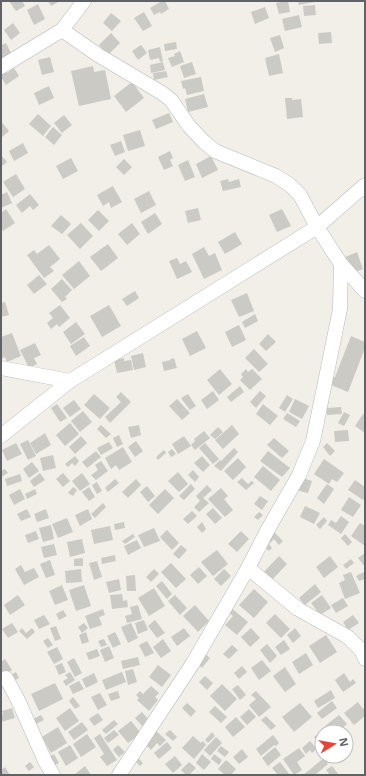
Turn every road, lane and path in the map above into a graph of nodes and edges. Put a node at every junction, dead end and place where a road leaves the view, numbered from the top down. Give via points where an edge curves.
1 (84, 1) edge
2 (62, 30) junction
3 (1, 67) edge
4 (365, 185) edge
5 (317, 227) junction
6 (341, 264) junction
7 (365, 291) edge
8 (1, 368) edge
9 (70, 381) junction
10 (1, 436) edge
11 (248, 568) junction
12 (365, 659) edge
13 (6, 678) dead end
14 (53, 775) edge
15 (119, 775) edge

1 - 2 street
2 - 3 street
2 - 5 street via 162,93 189,126 215,151 276,176 290,185 300,195
4 - 5 street
5 - 6 street
5 - 9 street
6 - 7 street
6 - 11 street via 340,309 313,441 299,475
8 - 9 street
9 - 10 street
11 - 12 street via 298,609 348,637 361,650
11 - 15 street via 193,663
13 - 14 street

